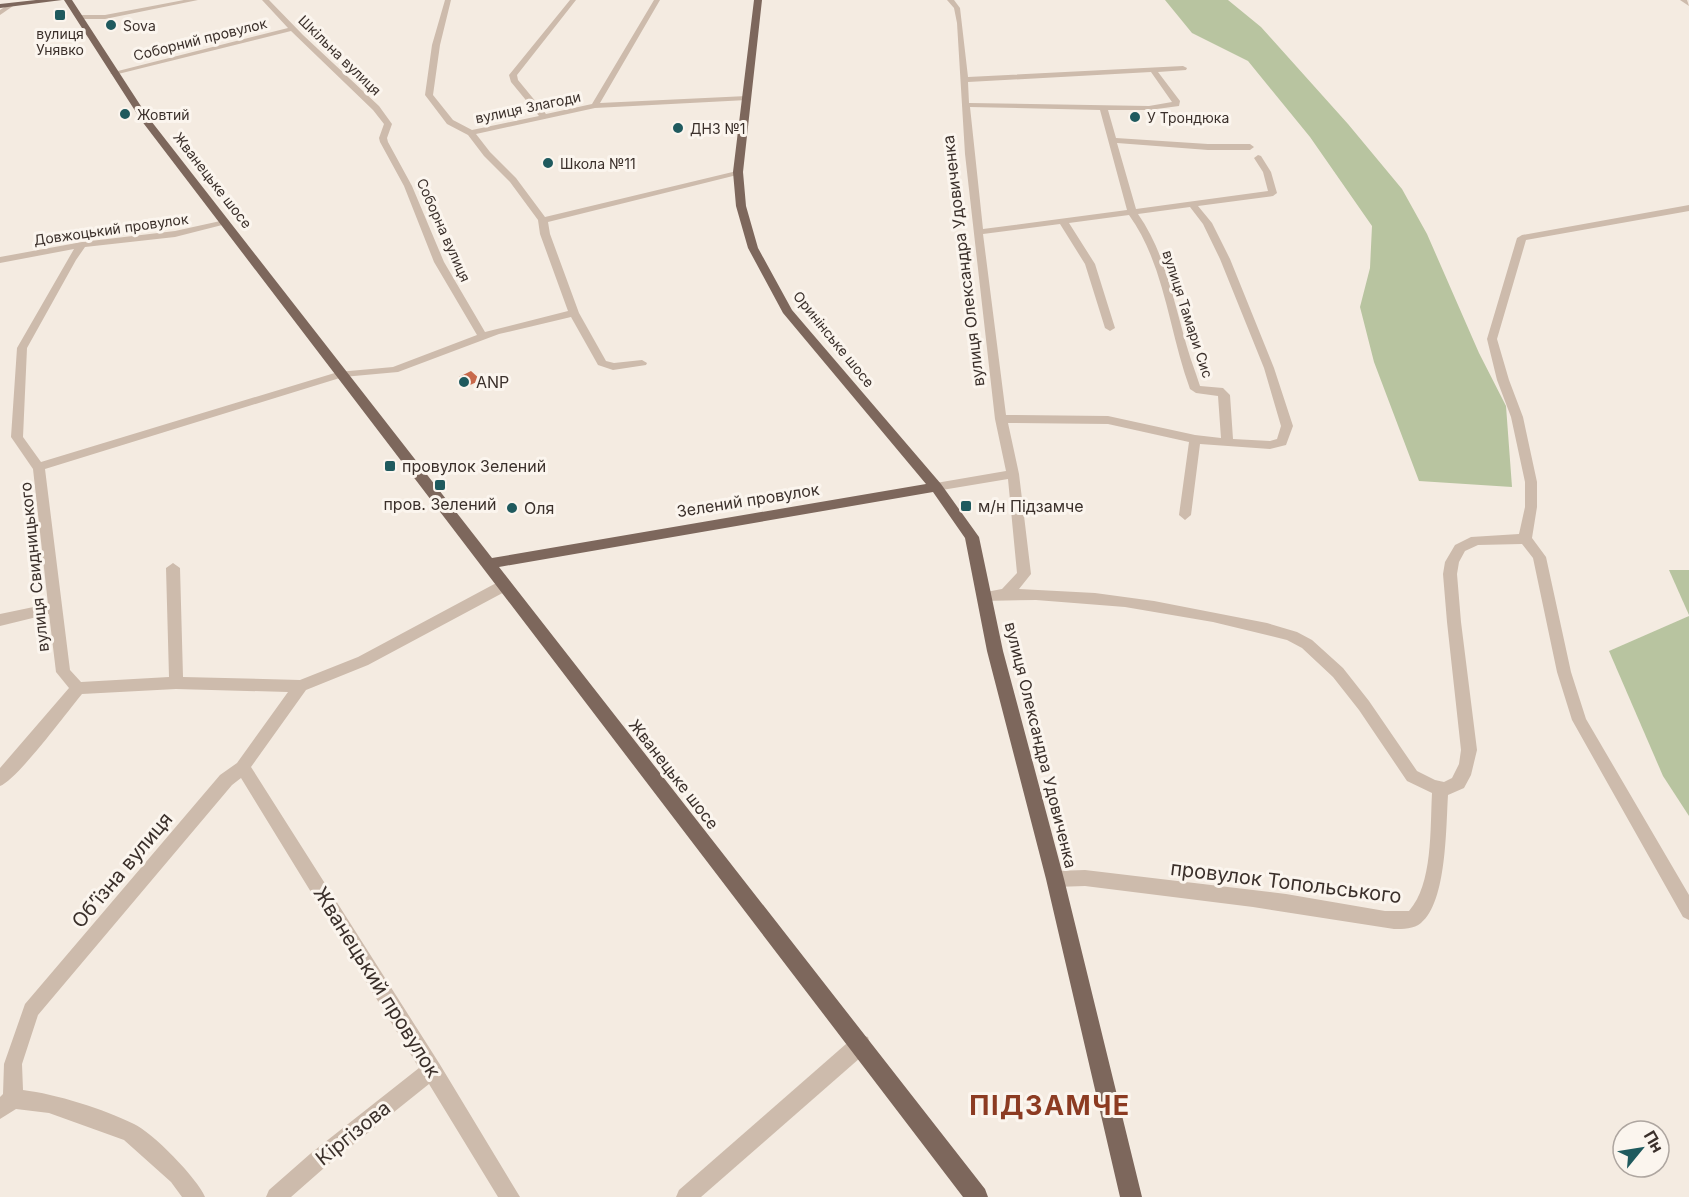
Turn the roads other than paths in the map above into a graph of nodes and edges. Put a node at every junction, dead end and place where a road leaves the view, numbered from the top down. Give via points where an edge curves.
1 (58, 0) edge
2 (68, 0) edge
3 (195, 0) edge
4 (265, 0) edge
5 (448, 0) edge
6 (573, 0) edge
7 (657, 0) edge
8 (758, 0) edge
9 (950, 0) edge
10 (1683, 0) edge
11 (13, 4) junction
12 (1689, 4) edge
13 (0, 6) edge
14 (0, 13) edge
15 (80, 17) junction
16 (292, 29) junction
17 (1183, 68) dead end
18 (1153, 70) junction
19 (114, 73) junction
20 (963, 80) junction
21 (747, 98) junction
22 (964, 105) junction
23 (595, 106) junction
24 (1103, 106) junction
25 (543, 116) junction
26 (385, 133) joint
27 (471, 133) junction
28 (1113, 141) junction
29 (1250, 147) dead end
30 (1258, 158) dead end
31 (738, 172) junction
32 (1192, 204) junction
33 (1689, 208) edge
34 (1132, 212) junction
35 (543, 220) junction
36 (1063, 221) junction
37 (225, 223) junction
38 (980, 232) junction
39 (82, 245) junction
40 (0, 260) edge
41 (574, 313) junction
42 (1110, 328) dead end
43 (483, 337) junction
44 (642, 363) dead end
45 (342, 374) junction
46 (1001, 419) junction
47 (1195, 439) junction
48 (1227, 443) junction
49 (39, 467) junction
50 (1013, 474) junction
51 (936, 488) junction
52 (1185, 515) dead end
53 (1525, 539) junction
54 (489, 564) junction
55 (172, 568) dead end
56 (505, 585) junction
57 (1006, 594) junction
58 (986, 597) junction
59 (54, 608) junction
60 (0, 620) edge
61 (176, 683) junction
62 (301, 686) junction
63 (78, 688) junction
64 (242, 768) junction
65 (0, 779) edge
66 (1440, 789) junction
67 (1055, 879) junction
68 (1689, 910) edge
69 (861, 1044) junction
70 (432, 1070) junction
71 (7, 1104) edge
72 (195, 1197) edge
73 (276, 1197) edge
74 (510, 1197) edge
75 (686, 1197) edge
76 (977, 1197) edge
77 (1131, 1197) edge

1 - 11 main road
2 - 15 main road, Жванецьке шосе
3 - 15 street via 105,17
4 - 16 street, Шкільна вулиця
5 - 27 street via 429,95 450,122
6 - 25 street via 513,75
7 - 23 street, вулиця Злагоди
8 - 21 main road, Оринінське шосе
9 - 20 street, вулиця Олександра Удовиченка via 957,8 960,23
10 - 12 street
11 - 13 main road
11 - 14 street
15 - 19 main road, Жванецьке шосе
16 - 19 street, Соборний провулок
16 - 26 street, Шкільна вулиця via 376,108 388,124
17 - 18 street
18 - 20 street
18 - 24 street via 1176,104 1149,108
19 - 37 main road, Жванецьке шосе
20 - 22 street, вулиця Олександра Удовиченка
21 - 23 street, вулиця Злагоди
21 - 31 main road, Оринінське шосе
22 - 24 street
22 - 38 street, вулиця Олександра Удовиченка
23 - 25 street, вулиця Злагоди
24 - 28 street
25 - 27 street, вулиця Злагоди
26 - 43 street, Соборна вулиця via 384,142 408,186 439,262
27 - 35 street, вулиця Злагоди
28 - 29 street
28 - 34 street
30 - 32 street via 1267,171 1273,193
31 - 35 street
31 - 51 main road, Оринінське шосе via 741,206 753,248 786,310
32 - 34 street
32 - 48 street via 1207,223 1225,259 1269,368 1287,426 1283,440 1277,444
33 - 53 street via 1522,238 1492,339 1517,417 1531,482
34 - 36 street
34 - 48 street, вулиця Тамари Сис via 1159,269 1196,389 1224,395
35 - 41 street, вулиця Злагоди
36 - 38 street
36 - 42 street via 1090,264
37 - 39 street, Довжоцький провулок via 175,234
37 - 45 main road, Жванецьке шосе
38 - 46 street, вулиця Олександра Удовиченка
39 - 40 street, Довжоцький провулок
39 - 49 street, вулиця Свидницького via 22,348 17,437
41 - 43 street
41 - 44 street, вулиця Злагоди via 604,365
43 - 45 street via 393,370
45 - 49 street
45 - 54 main road, Жванецьке шосе
46 - 47 street via 1108,420
46 - 50 street, вулиця Олександра Удовиченка
47 - 48 street
47 - 52 street
49 - 59 street, вулиця Свидницького
50 - 51 street, Зелений провулок
50 - 57 street, вулиця Олександра Удовиченка via 1024,574
51 - 54 main road, Зелений провулок via 611,539
51 - 58 main road, Оринінське шосе via 972,537
53 - 66 street via 1476,540 1460,548 1452,562 1454,622 1469,750 1467,771 1461,780 1455,786
53 - 68 street via 1539,556 1564,672 1579,720
54 - 56 main road, Жванецьке шосе
55 - 61 street
56 - 62 street via 363,661
56 - 69 main road, Жванецьке шосе
57 - 58 street
57 - 66 street via 1147,604 1289,634 1318,653 1345,682 1412,776
58 - 67 main road, вулиця Олександра Удовиченка via 995,651
59 - 60 street
59 - 63 street, вулиця Свидницького via 63,672
61 - 62 street
61 - 63 street
62 - 64 street, Обʼїзна вулиця
63 - 65 street
64 - 70 street, Жванецький провулок
64 - 71 street, Обʼїзна вулиця via 226,780 31,1010 13,1064
66 - 67 street, провулок Топольського via 1431,888 1417,916 1404,921 1085,878
67 - 77 main road, вулиця Олександра Удовиченка
69 - 75 street
69 - 76 main road, Жванецьке шосе
70 - 73 street, Кіргізова
70 - 74 street, Жванецький провулок
71 - 72 street via 49,1103 130,1132 178,1175

